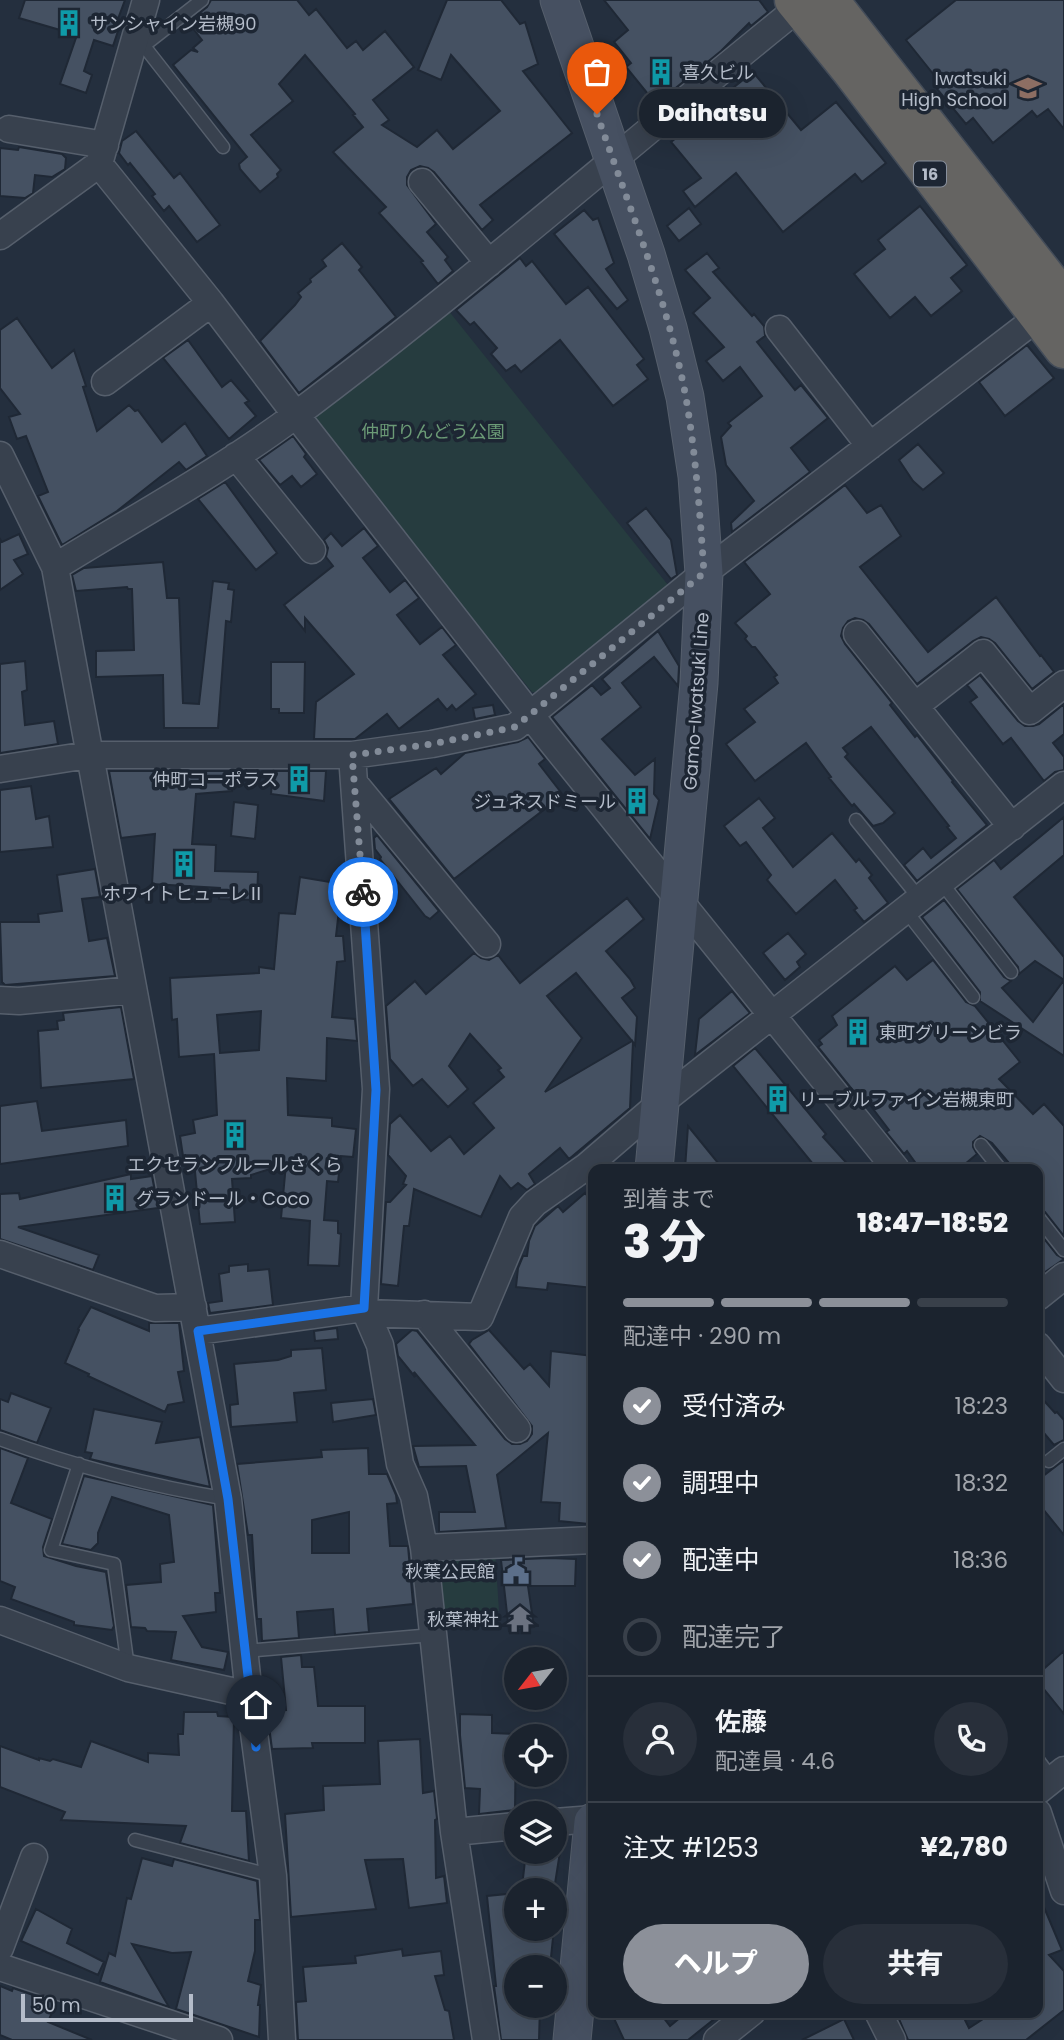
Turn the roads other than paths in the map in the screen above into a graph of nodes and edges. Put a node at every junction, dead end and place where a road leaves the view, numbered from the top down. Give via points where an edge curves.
1 (146, 0) edge
2 (202, 0) edge
3 (559, 0) edge
4 (807, 2) edge
5 (137, 51) junction
6 (9, 129) dead end
7 (223, 147) dead end
8 (102, 154) junction
9 (612, 159) junction
10 (422, 182) dead end
11 (0, 236) edge
12 (489, 263) junction
13 (211, 303) junction
14 (1051, 308) edge
15 (779, 329) dead end
16 (1064, 349) edge
17 (105, 382) dead end
18 (296, 415) junction
19 (870, 446) junction
20 (0, 456) edge
21 (236, 456) junction
22 (312, 550) dead end
23 (55, 567) junction
24 (704, 573) junction
25 (857, 635) dead end
26 (1064, 684) edge
27 (915, 706) junction
28 (531, 715) junction
29 (88, 755) junction
30 (352, 755) junction
31 (0, 769) edge
32 (355, 784) junction
33 (1064, 785) edge
34 (856, 820) dead end
35 (1012, 827) junction
36 (942, 882) junction
37 (679, 901) junction
38 (913, 905) junction
39 (487, 944) dead end
40 (1011, 972) dead end
41 (133, 990) junction
42 (973, 997) dead end
43 (0, 1000) edge
44 (773, 1016) junction
45 (659, 1104) junction
46 (981, 1145) dead end
47 (589, 1164) edge
48 (653, 1164) edge
49 (892, 1164) edge
50 (996, 1164) edge
51 (588, 1165) edge
52 (1043, 1223) edge
53 (1064, 1250) edge
54 (0, 1254) edge
55 (1064, 1276) edge
56 (1043, 1293) edge
57 (365, 1310) junction
58 (424, 1314) junction
59 (195, 1319) junction
60 (1043, 1352) edge
61 (1064, 1379) edge
62 (517, 1429) dead end
63 (0, 1439) edge
64 (1064, 1449) edge
65 (1049, 1461) dead end
66 (79, 1464) junction
67 (228, 1499) junction
68 (588, 1540) edge
69 (424, 1548) junction
70 (0, 1620) edge
71 (433, 1635) junction
72 (244, 1651) junction
73 (128, 1668) junction
74 (249, 1695) junction
75 (588, 1820) edge
76 (567, 1821) edge
77 (504, 1827) edge
78 (1043, 1828) edge
79 (454, 1832) junction
80 (135, 1840) dead end
81 (34, 1857) dead end
82 (588, 1872) edge
83 (273, 1876) junction
84 (1064, 1891) edge
85 (0, 1948) edge
86 (0, 1967) edge
87 (745, 2018) edge
88 (881, 2018) edge
89 (219, 2040) edge
90 (282, 2040) edge
91 (486, 2040) edge
92 (572, 2040) edge
93 (717, 2040) edge
94 (892, 2040) edge

1 - 5 street
2 - 5 lane
3 - 9 main road, Gamo-Iwatsuki Line
4 - 9 street
4 - 14 highway, 16
5 - 7 lane
5 - 8 street
6 - 8 street
8 - 11 street
8 - 13 street
9 - 12 street
9 - 24 main road, Gamo-Iwatsuki Line via 646,254 685,397
10 - 12 street
12 - 18 street
13 - 17 street
13 - 18 street
14 - 16 highway, 16
14 - 19 street
15 - 19 street
18 - 21 street
18 - 28 street
19 - 24 street
20 - 23 street
21 - 22 street
21 - 23 street
23 - 29 street
24 - 28 street
24 - 37 main road, Gamo-Iwatsuki Line
25 - 27 street
26 - 27 street via 1030,711 983,653
27 - 35 street
28 - 30 street via 515,727
28 - 37 street
29 - 30 street
29 - 31 street
29 - 41 street
30 - 32 street
32 - 39 street
32 - 57 street via 376,1090
33 - 35 street
34 - 38 lane
35 - 36 street
36 - 38 street
36 - 40 lane
37 - 44 street
37 - 45 main road, Gamo-Iwatsuki Line
38 - 42 lane
38 - 44 street
41 - 43 street
41 - 59 street
44 - 45 street
44 - 49 street
45 - 47 street
45 - 48 main road, Gamo-Iwatsuki Line
46 - 50 lane
51 - 58 street via 522,1217 480,1317
52 - 53 lane
54 - 59 street
55 - 56 street
57 - 58 street
57 - 59 street
57 - 69 street via 380,1345 400,1464 414,1496
58 - 62 street
59 - 67 street
60 - 61 street
63 - 66 lane
64 - 65 lane
66 - 67 lane via 170,1490
66 - 73 lane via 51,1550 114,1564
67 - 72 street
68 - 69 street
69 - 71 street
70 - 73 street
71 - 72 lane
71 - 79 street
72 - 74 street
73 - 74 street
74 - 83 street
75 - 76 street
77 - 79 street
78 - 84 street
79 - 91 street
80 - 83 lane
81 - 85 street
82 - 92 main road
83 - 90 street
86 - 89 street
87 - 93 street
88 - 94 street

